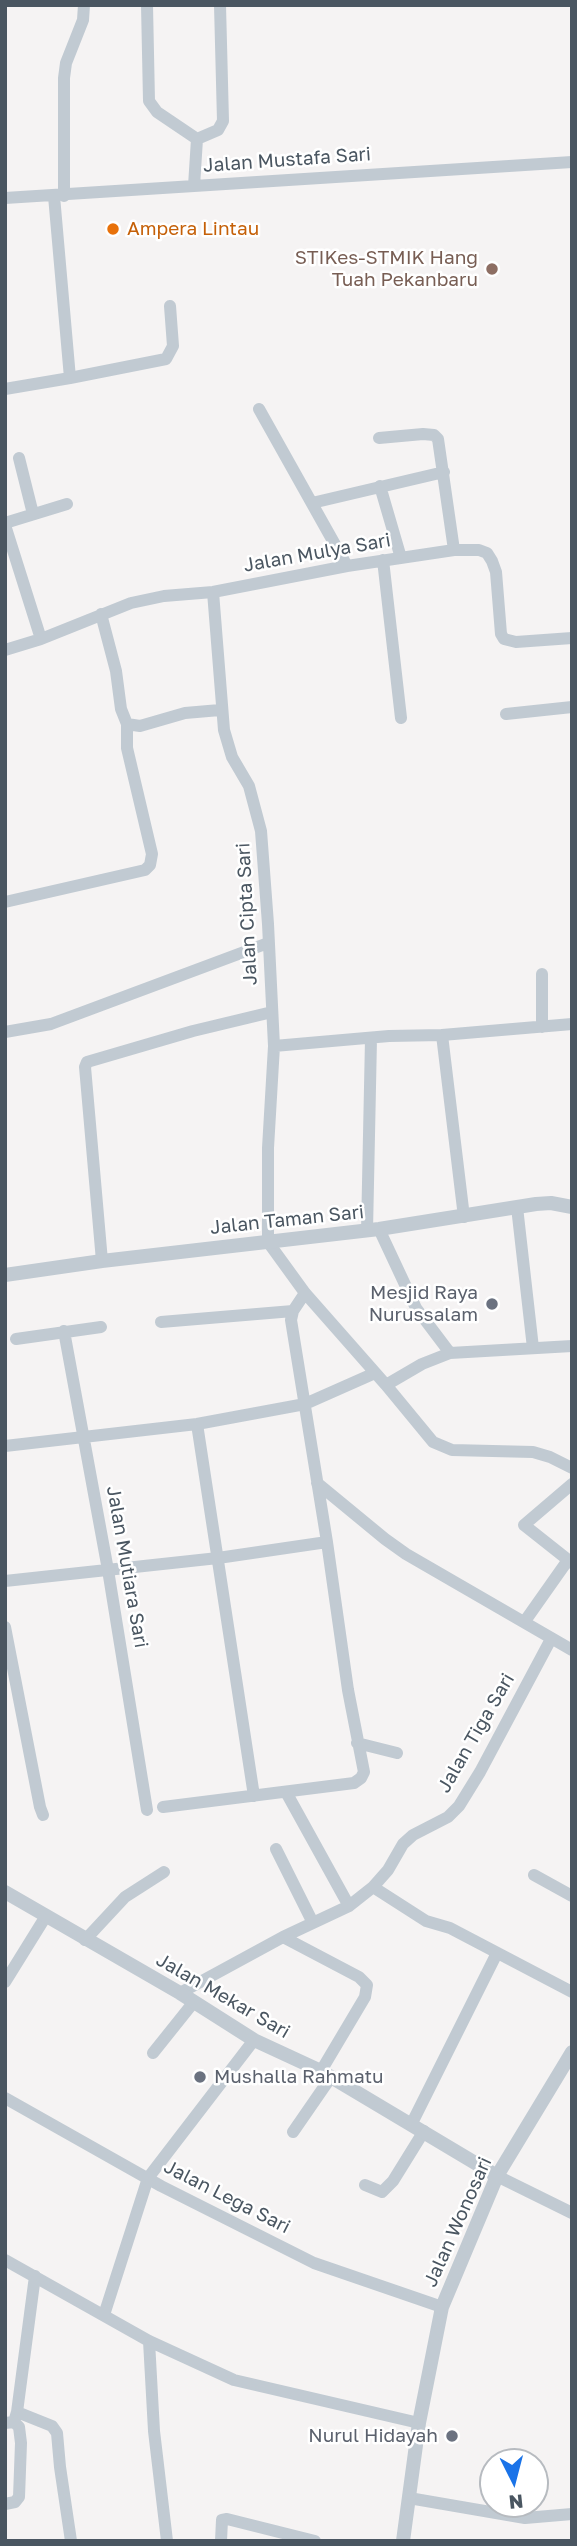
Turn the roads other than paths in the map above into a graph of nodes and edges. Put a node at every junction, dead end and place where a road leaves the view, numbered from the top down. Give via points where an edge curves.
1 (84, 5) edge
2 (147, 5) edge
3 (220, 5) edge
4 (197, 139) junction
5 (572, 162) edge
6 (194, 186) junction
7 (59, 196) junction
8 (5, 198) edge
9 (170, 306) dead end
10 (70, 378) junction
11 (5, 389) edge
12 (259, 409) dead end
13 (379, 438) dead end
14 (19, 458) dead end
15 (444, 472) junction
16 (380, 486) junction
17 (312, 503) junction
18 (66, 504) dead end
19 (33, 514) junction
20 (5, 524) edge
21 (454, 550) junction
22 (401, 558) junction
23 (383, 561) junction
24 (347, 566) junction
25 (213, 592) junction
26 (101, 614) junction
27 (572, 638) edge
28 (41, 639) junction
29 (5, 649) edge
30 (572, 708) edge
31 (220, 709) junction
32 (506, 714) dead end
33 (401, 718) dead end
34 (127, 724) junction
35 (5, 902) edge
36 (268, 943) junction
37 (542, 974) dead end
38 (272, 1012) junction
39 (572, 1024) edge
40 (542, 1027) junction
41 (5, 1032) edge
42 (442, 1035) junction
43 (372, 1039) junction
44 (274, 1046) junction
45 (517, 1207) junction
46 (572, 1207) edge
47 (464, 1217) junction
48 (373, 1230) junction
49 (268, 1242) junction
50 (102, 1261) junction
51 (5, 1275) edge
52 (305, 1293) junction
53 (293, 1311) junction
54 (161, 1322) dead end
55 (101, 1327) dead end
56 (64, 1331) junction
57 (16, 1339) dead end
58 (572, 1346) edge
59 (533, 1348) junction
60 (450, 1353) junction
61 (375, 1373) junction
62 (386, 1385) junction
63 (305, 1404) junction
64 (197, 1424) junction
65 (85, 1438) junction
66 (5, 1446) edge
67 (572, 1468) edge
68 (317, 1483) junction
69 (572, 1484) edge
70 (327, 1542) junction
71 (218, 1558) junction
72 (570, 1561) edge
73 (108, 1570) junction
74 (5, 1581) edge
75 (524, 1621) junction
76 (5, 1627) edge
77 (551, 1639) junction
78 (572, 1650) edge
79 (357, 1743) junction
80 (397, 1753) dead end
81 (286, 1792) junction
82 (254, 1797) junction
83 (163, 1807) dead end
84 (147, 1810) dead end
85 (43, 1815) dead end
86 (276, 1849) dead end
87 (163, 1872) dead end
88 (534, 1875) dead end
89 (373, 1887) junction
90 (5, 1892) edge
91 (572, 1896) edge
92 (349, 1906) junction
93 (46, 1916) junction
94 (313, 1923) junction
95 (283, 1937) junction
96 (85, 1940) junction
97 (497, 1953) junction
98 (5, 1982) edge
99 (572, 1992) edge
100 (180, 1993) junction
101 (192, 2003) junction
102 (254, 2040) junction
103 (572, 2052) edge
104 (153, 2053) dead end
105 (326, 2074) junction
106 (5, 2098) edge
107 (418, 2127) junction
108 (293, 2132) dead end
109 (497, 2176) junction
110 (148, 2178) junction
111 (365, 2185) dead end
112 (572, 2213) edge
113 (5, 2260) edge
114 (35, 2276) junction
115 (442, 2307) junction
116 (104, 2315) junction
117 (149, 2341) junction
118 (12, 2419) edge
119 (419, 2423) junction
120 (410, 2498) junction
121 (5, 2504) edge
122 (572, 2514) edge
123 (71, 2541) edge
124 (167, 2541) edge
125 (222, 2541) edge
126 (315, 2541) edge
127 (403, 2541) edge

1 - 7 street via 64,78
2 - 4 street via 149,101 157,112
3 - 4 street via 223,121 218,130
4 - 6 street
5 - 6 street, Jalan Mustafa Sari
6 - 7 street, Jalan Mustafa Sari
7 - 8 street, Jalan Mustafa Sari
7 - 10 street
9 - 10 street via 173,346 166,359
10 - 11 street
12 - 17 street
13 - 15 street via 434,435 440,443
14 - 19 street
15 - 16 street
15 - 21 street
16 - 17 street
16 - 22 street
17 - 24 street
18 - 19 street
19 - 20 street
20 - 28 street
21 - 22 street, Jalan Mulya Sari
21 - 27 street, Jalan Mulya Sari via 479,550 492,561 504,639
22 - 23 street, Jalan Mulya Sari
23 - 24 street, Jalan Mulya Sari
23 - 33 street
24 - 25 street, Jalan Mulya Sari
25 - 26 street, Jalan Mulya Sari via 164,596
25 - 31 street, Jalan Cipta Sari
26 - 28 street, Jalan Mulya Sari
26 - 34 street
28 - 29 street, Jalan Mulya Sari
30 - 32 street
31 - 34 street via 140,726
31 - 36 street, Jalan Cipta Sari via 227,745 256,806
34 - 35 street via 127,748 152,854 150,864 145,870
36 - 38 street, Jalan Cipta Sari
36 - 41 street via 51,1024
37 - 40 street
38 - 44 street, Jalan Cipta Sari
38 - 50 street via 87,1062
39 - 40 street
40 - 42 street
42 - 43 street
42 - 47 street
43 - 44 street
43 - 48 street
44 - 49 street, Jalan Cipta Sari
45 - 46 street, Jalan Taman Sari via 551,1203
45 - 47 street, Jalan Taman Sari
45 - 59 street
47 - 48 street, Jalan Taman Sari
48 - 49 street, Jalan Taman Sari
48 - 60 street via 416,1308
49 - 50 street, Jalan Taman Sari
49 - 52 street
50 - 51 street, Jalan Taman Sari
52 - 53 street
52 - 61 street
53 - 54 street
53 - 63 street
55 - 56 street
56 - 57 street
56 - 65 street, Jalan Mutiara Sari
58 - 59 street
59 - 60 street
60 - 62 street
61 - 62 street
61 - 63 street
62 - 67 street via 436,1445 452,1450 533,1452
63 - 64 street
63 - 68 street
64 - 65 street
64 - 71 street
65 - 66 street
65 - 73 street, Jalan Mutiara Sari
68 - 70 street
68 - 75 street via 406,1555
69 - 72 street via 524,1525
70 - 71 street
70 - 79 street
71 - 73 street
71 - 82 street
72 - 75 street
73 - 74 street
73 - 84 street, Jalan Mutiara Sari
75 - 77 street
76 - 85 street
77 - 78 street
77 - 89 street, Jalan Tiga Sari via 459,1806 407,1840
79 - 80 street
79 - 81 street via 364,1772 358,1782
81 - 82 street
81 - 92 street
82 - 83 street
86 - 94 street
87 - 96 street via 125,1897
88 - 91 street
89 - 92 street, Jalan Tiga Sari
89 - 97 street via 426,1921
90 - 93 street, Jalan Mekar Sari
92 - 94 street, Jalan Tiga Sari
93 - 96 street, Jalan Mekar Sari
93 - 98 street
94 - 95 street, Jalan Tiga Sari
95 - 100 street, Jalan Tiga Sari
95 - 105 street via 367,1984 365,1997
96 - 100 street, Jalan Mekar Sari
97 - 99 street
97 - 107 street
100 - 101 street, Jalan Mekar Sari
101 - 102 street, Jalan Mekar Sari
101 - 104 street
102 - 105 street, Jalan Mekar Sari
102 - 110 street
103 - 109 street, Jalan Wonosari
105 - 107 street, Jalan Mekar Sari
105 - 108 street
106 - 110 street, Jalan Lega Sari
107 - 109 street, Jalan Mekar Sari
107 - 111 street via 393,2181 382,2192
109 - 112 street, Jalan Mekar Sari
109 - 115 street, Jalan Wonosari
110 - 115 street, Jalan Lega Sari via 314,2263
110 - 116 street
113 - 114 street
114 - 116 street
114 - 118 street
115 - 119 street, Jalan Wonosari
116 - 117 street
117 - 119 street via 234,2380
117 - 124 street via 153,2431
118 - 121 street via 19,2427 21,2443 19,2497
118 - 123 street via 52,2426 57,2433
119 - 120 street, Jalan Wonosari
120 - 122 street via 517,2517
120 - 127 street, Jalan Wonosari
125 - 126 street via 222,2520 228,2519

